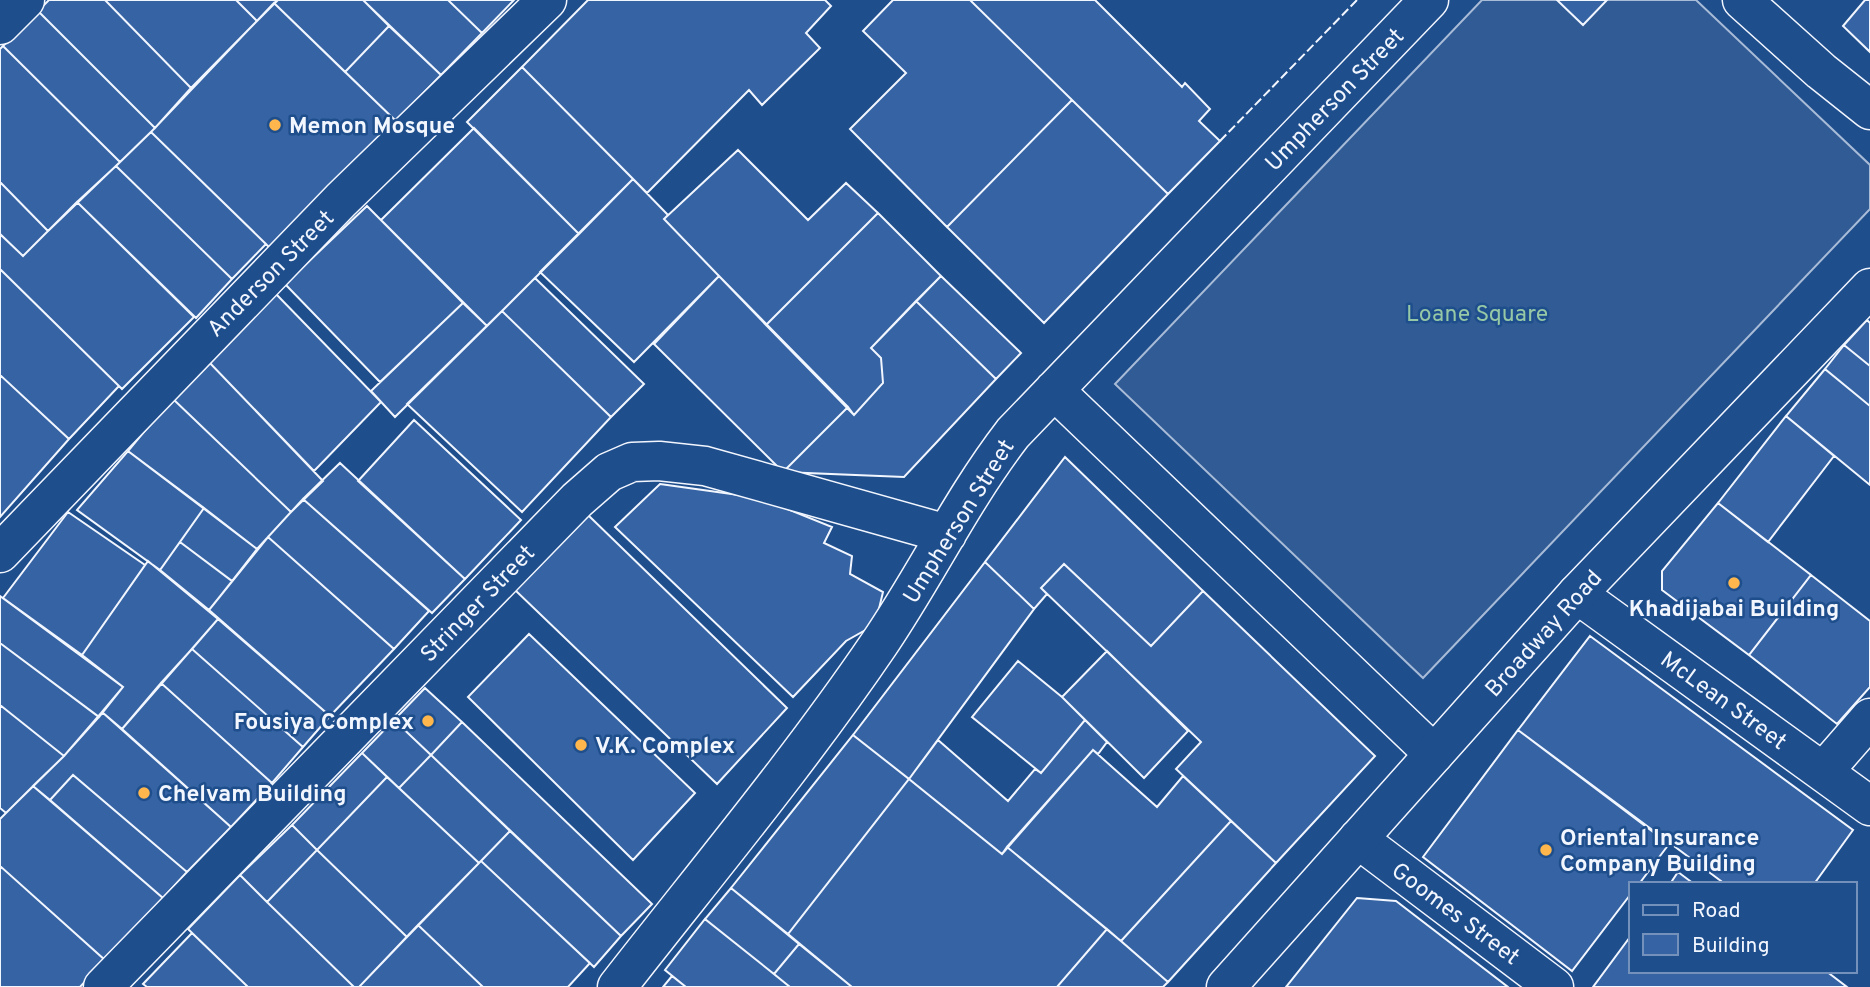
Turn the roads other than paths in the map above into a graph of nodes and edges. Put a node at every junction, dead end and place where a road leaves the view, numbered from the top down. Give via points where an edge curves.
1 (25, 0) edge
2 (547, 0) edge
3 (1429, 0) edge
4 (1742, 0) edge
5 (0, 25) edge
6 (1870, 110) edge
7 (1870, 288) edge
8 (1054, 390) junction
9 (947, 534) junction
10 (0, 553) edge
11 (1577, 594) junction
12 (1870, 718) edge
13 (1434, 754) junction
14 (1824, 772) junction
15 (1870, 806) edge
16 (1358, 839) junction
17 (103, 987) edge
18 (617, 987) edge
19 (1226, 987) edge
20 (1554, 987) edge

1 - 5 street
2 - 10 street, Anderson Street via 341,200
3 - 8 street, Umpherson Street
4 - 6 street
7 - 11 street, Broadway Road
8 - 9 street, Umpherson Street via 997,454
8 - 13 street
9 - 17 street, Stringer Street via 705,466 632,462 609,472
9 - 18 street, Umpherson Street via 837,705
11 - 13 street, Broadway Road
11 - 14 street, McLean Street
12 - 14 street
13 - 16 street, Broadway Road
14 - 15 street, McLean Street
16 - 19 street, Broadway Road
16 - 20 street, Goomes Street

